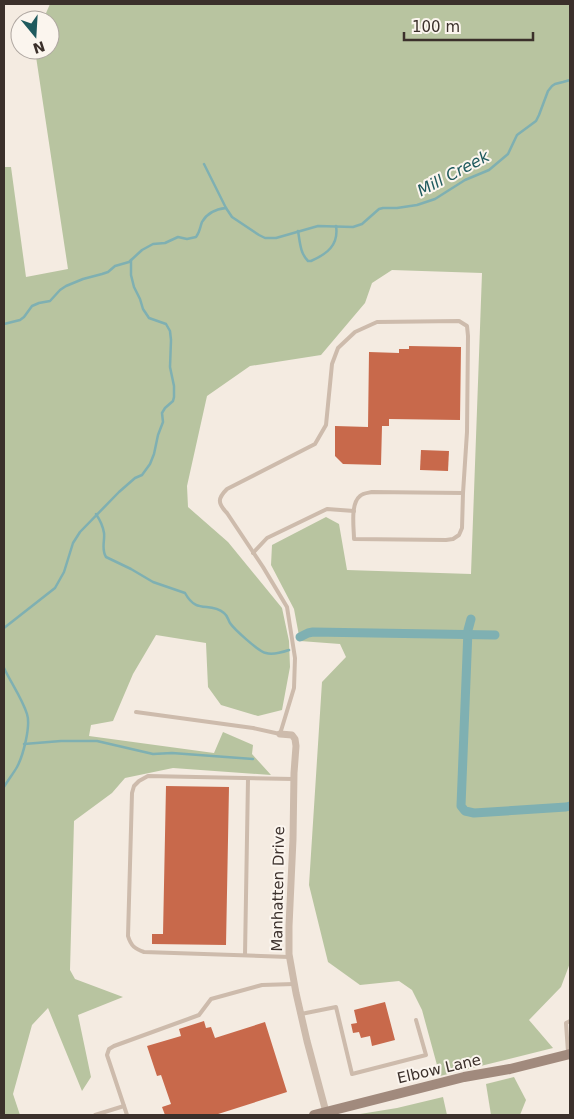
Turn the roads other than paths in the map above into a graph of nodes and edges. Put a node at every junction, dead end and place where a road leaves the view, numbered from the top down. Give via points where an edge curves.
1 (463, 493) junction
2 (354, 510) junction
3 (253, 553) junction
4 (136, 712) dead end
5 (280, 734) junction
6 (248, 779) junction
7 (293, 779) junction
8 (246, 955) junction
9 (290, 957) junction
10 (294, 984) junction
11 (300, 1014) junction
12 (416, 1020) dead end
13 (570, 1021) edge
14 (569, 1054) edge
15 (124, 1106) junction
16 (326, 1112) junction
17 (94, 1115) edge
18 (127, 1115) edge
19 (314, 1115) edge

1 - 2 lane via 372,492 360,496
1 - 2 lane via 462,528 453,539 354,539
1 - 3 lane via 467,432 467,326 459,321 377,322 355,332 338,348 332,364 326,425 315,444 221,495 222,508
2 - 3 lane via 327,509 267,538
3 - 5 lane via 287,607 295,658 294,688
4 - 5 lane
5 - 7 street, Manhatten Drive via 292,735 295,740
6 - 7 lane
6 - 8 lane
6 - 8 lane via 148,776 134,786 128,936 136,950 144,952
7 - 9 street, Manhatten Drive
8 - 9 lane
9 - 10 street, Manhatten Drive
10 - 11 street, Manhatten Drive
10 - 15 lane via 262,985 211,999 199,1015 108,1049 107,1055
11 - 12 lane via 336,1007 352,1074 426,1055
11 - 16 street, Manhatten Drive
13 - 14 lane via 566,1022
14 - 16 street, Elbow Lane
15 - 17 lane
15 - 18 lane
16 - 19 street, Elbow Lane

